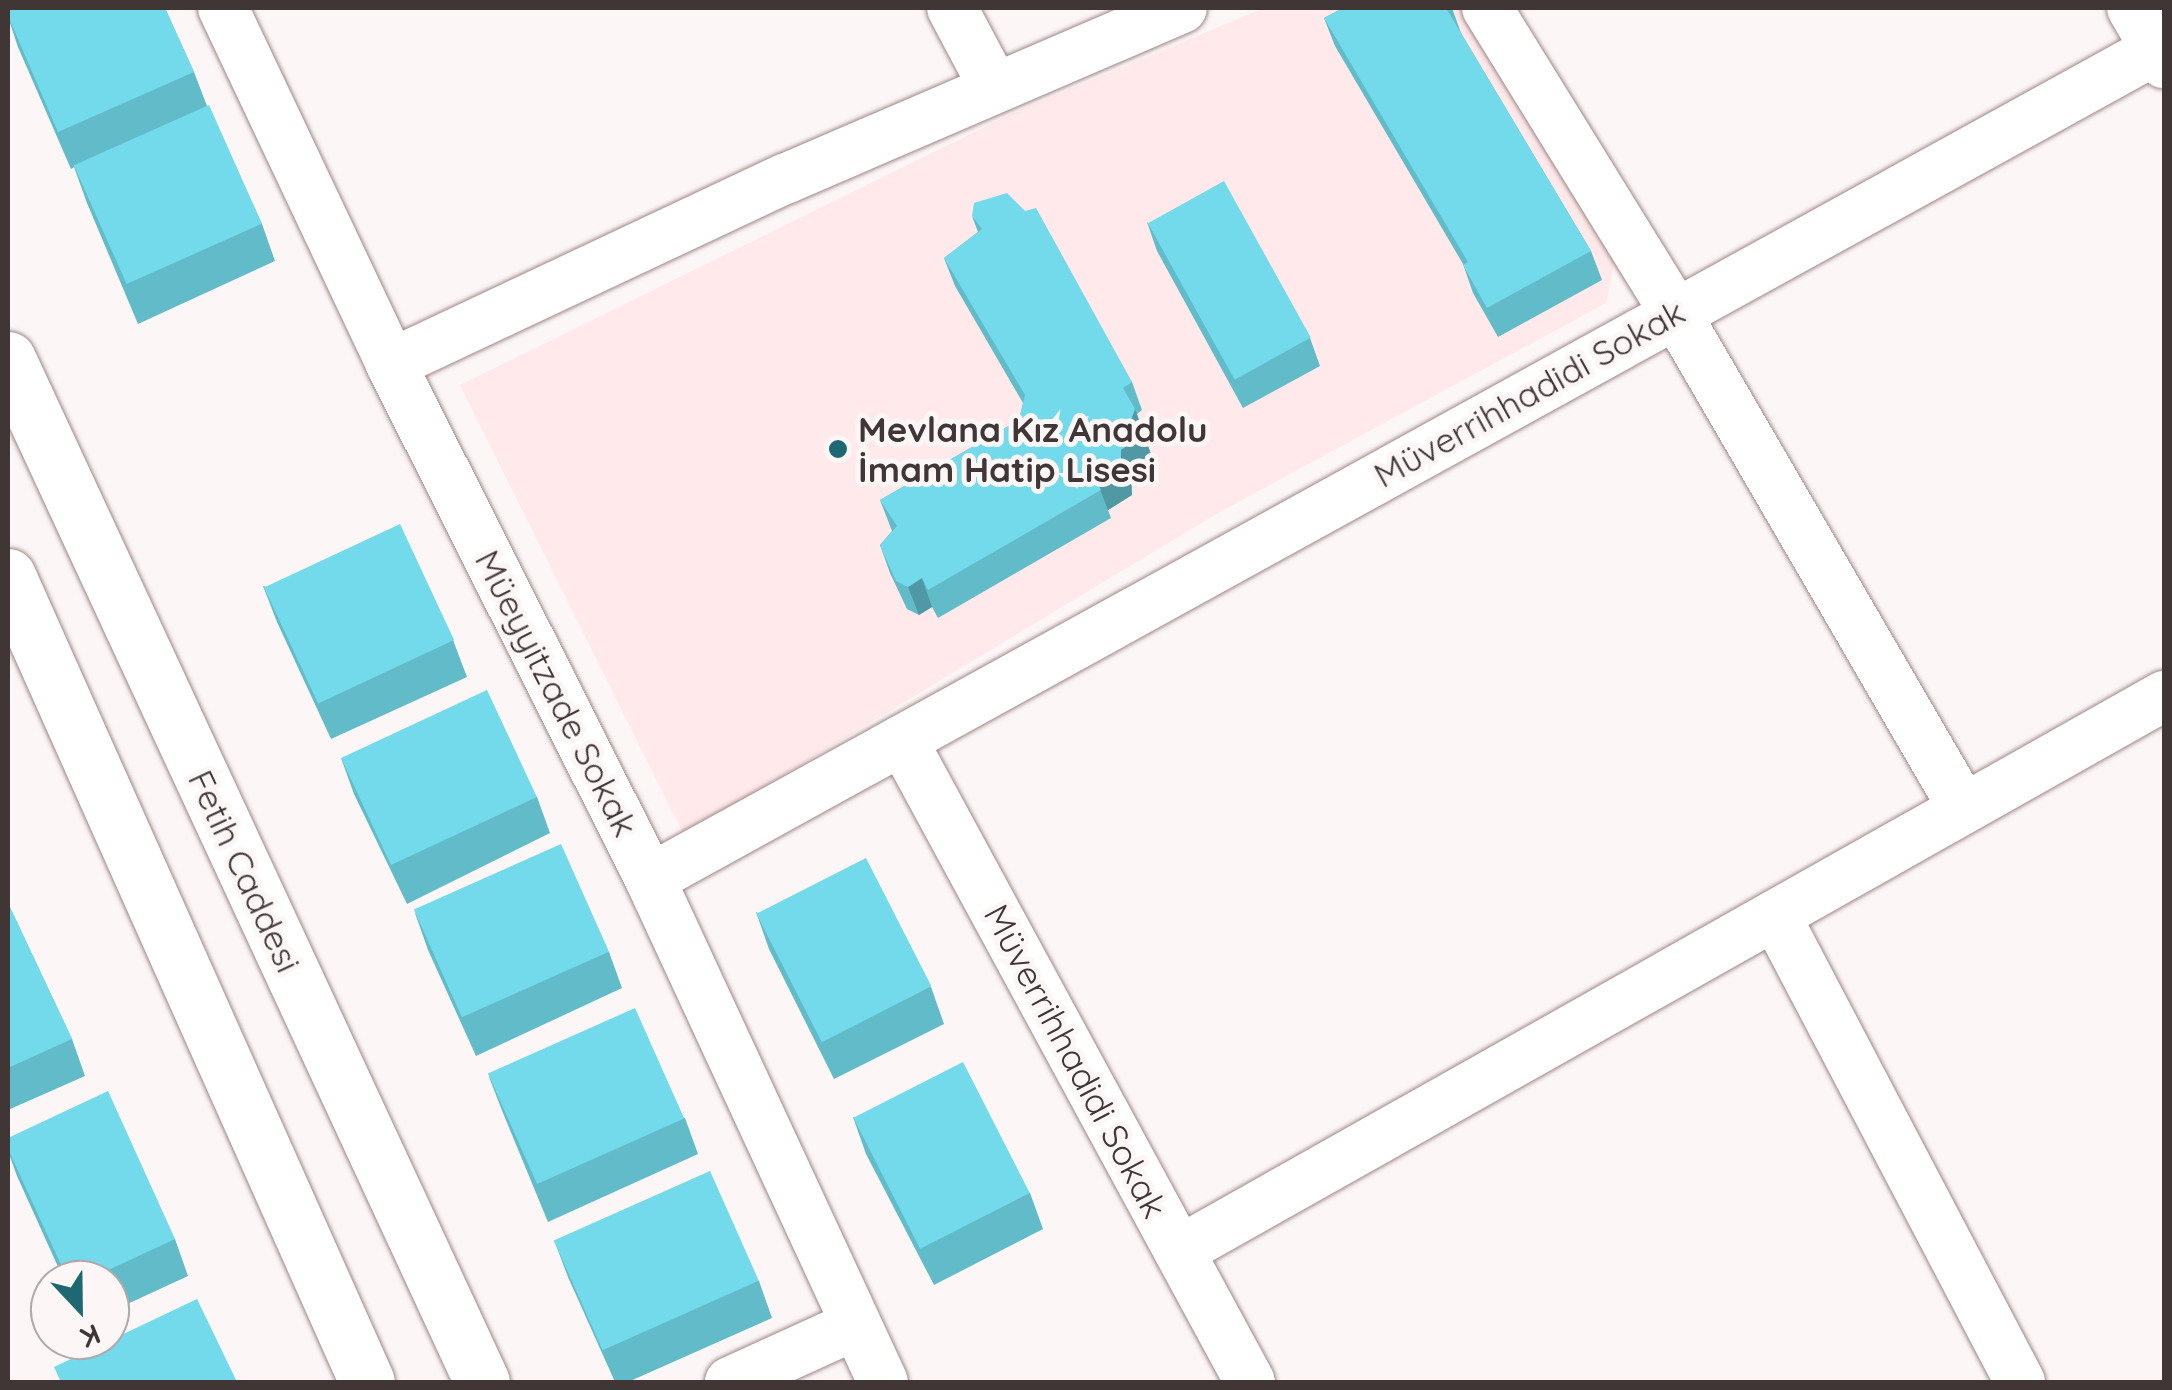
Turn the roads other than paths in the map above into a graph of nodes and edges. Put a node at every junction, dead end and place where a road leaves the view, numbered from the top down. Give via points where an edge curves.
1 (223, 8) edge
2 (952, 8) edge
3 (1182, 8) edge
4 (1486, 8) edge
5 (2151, 40) edge
6 (994, 87) junction
7 (1675, 312) junction
8 (8, 359) edge
9 (391, 364) junction
10 (8, 576) edge
11 (2164, 696) edge
12 (902, 740) junction
13 (1962, 806) junction
14 (650, 879) junction
15 (1776, 917) junction
16 (1179, 1252) junction
17 (855, 1325) junction
18 (368, 1382) edge
19 (482, 1382) edge
20 (730, 1382) edge
21 (883, 1382) edge
22 (1250, 1382) edge
23 (2020, 1382) edge

1 - 9 street, Müeyyitzade Sokak
2 - 6 street
3 - 6 street
4 - 7 street
5 - 7 street, Müverrihhadidi Sokak
6 - 9 street
7 - 12 street, Müverrihhadidi Sokak
7 - 13 street
8 - 19 main road, Fetih Caddesi
9 - 14 street, Müeyyitzade Sokak
10 - 18 main road
11 - 13 street
12 - 14 street, Müverrihhadidi Sokak
12 - 16 street, Müverrihhadidi Sokak
13 - 15 street
14 - 17 street, Müeyyitzade Sokak
15 - 16 street
15 - 23 street
16 - 22 street, Müverrihhadidi Sokak
17 - 20 street
17 - 21 street, Müeyyitzade Sokak

